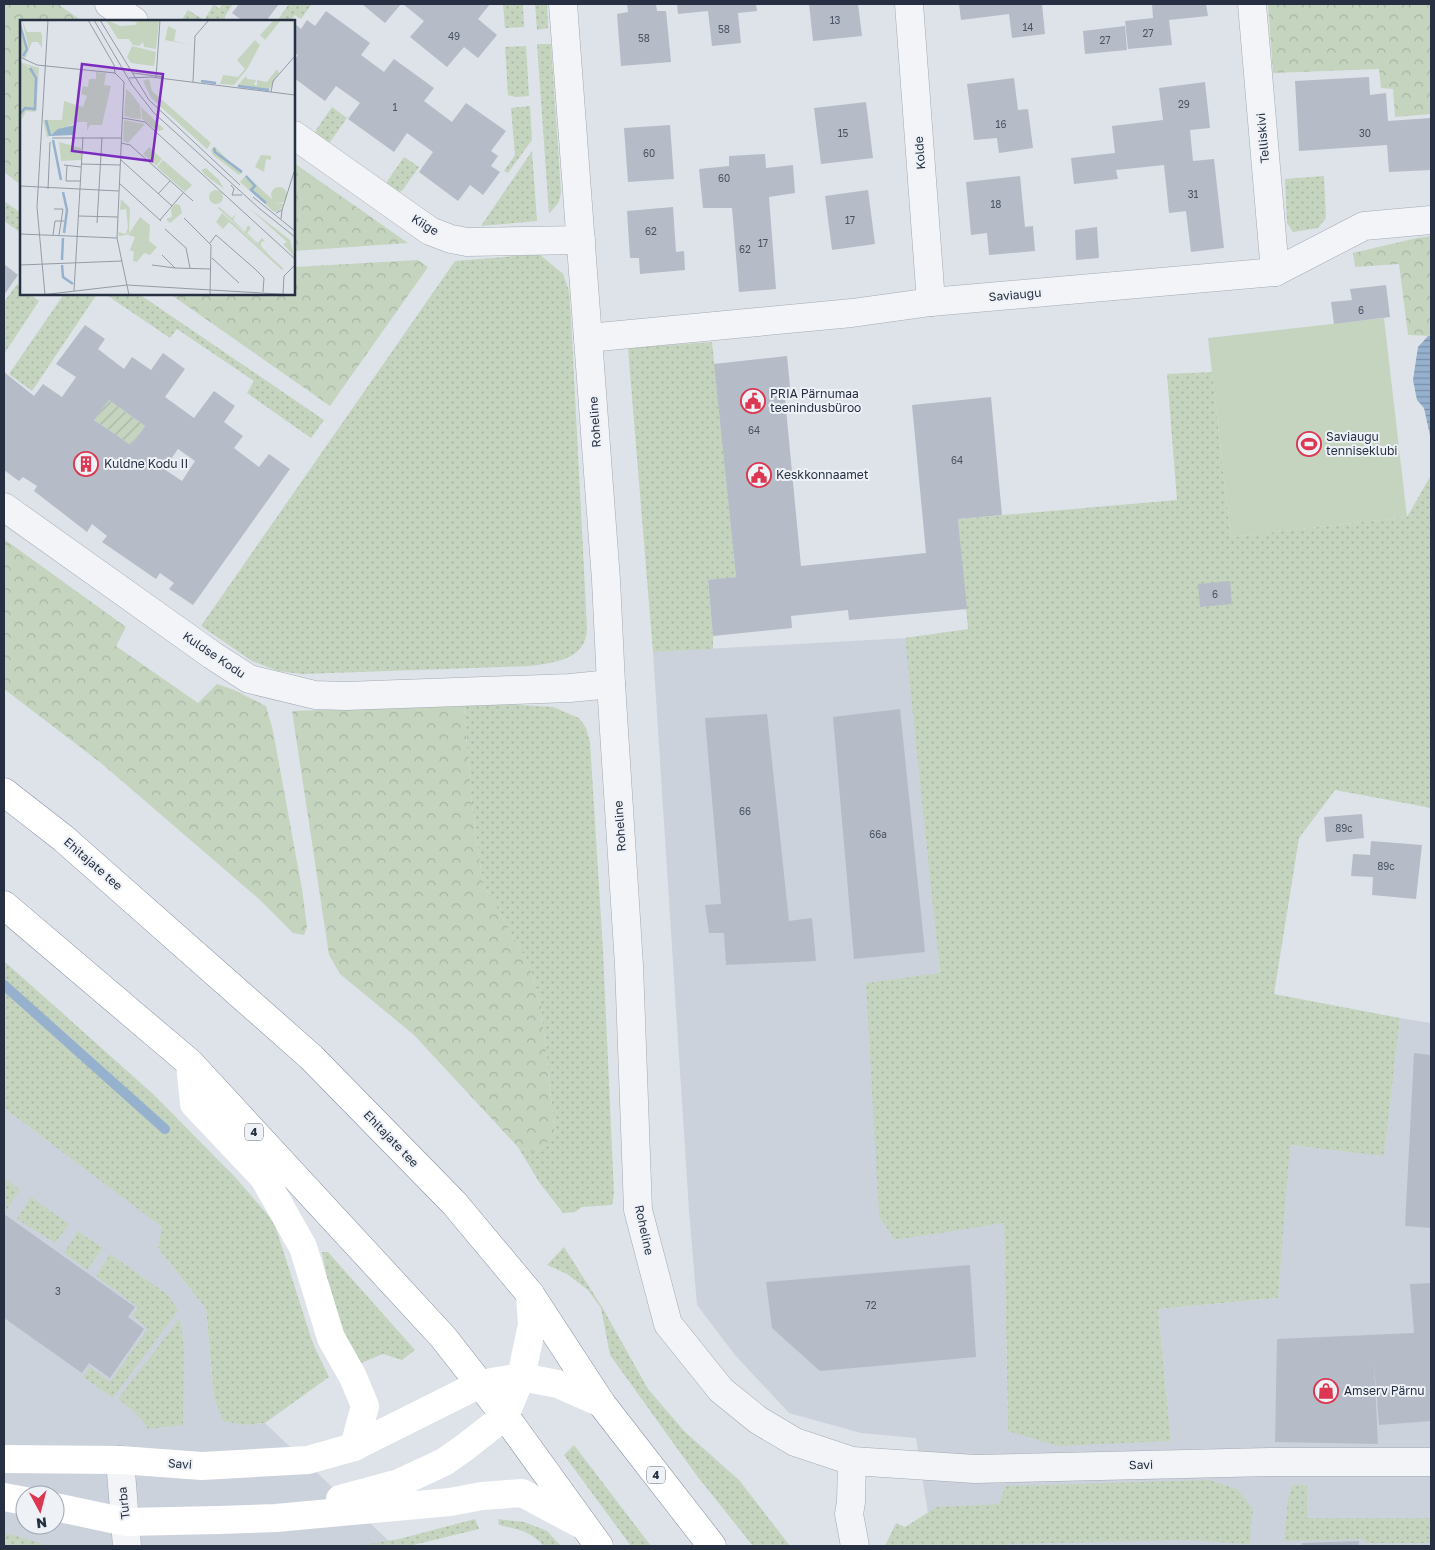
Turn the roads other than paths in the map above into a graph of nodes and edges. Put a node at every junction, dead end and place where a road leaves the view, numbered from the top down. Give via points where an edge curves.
1 (109, 4) edge
2 (563, 4) edge
3 (909, 4) edge
4 (1252, 4) edge
5 (133, 20) edge
6 (295, 136) edge
7 (1431, 220) edge
8 (581, 240) junction
9 (1274, 272) junction
10 (931, 302) junction
11 (588, 338) junction
12 (4, 507) edge
13 (611, 684) junction
14 (4, 792) edge
15 (4, 905) edge
16 (190, 1062) junction
17 (530, 1294) junction
18 (521, 1377) junction
19 (480, 1384) junction
20 (601, 1403) junction
21 (505, 1416) junction
22 (354, 1447) junction
23 (4, 1459) edge
24 (120, 1460) junction
25 (852, 1460) junction
26 (1431, 1462) edge
27 (65, 1511) edge
28 (276, 1518) junction
29 (127, 1534) edge
30 (592, 1536) edge
31 (712, 1546) edge
32 (855, 1546) edge

1 - 5 street
2 - 8 street, Roheline
3 - 10 street, Kolde
4 - 9 street, Telliskivi
6 - 8 street, Kiige via 430,231 451,239 484,242
7 - 9 street, Saviaugu via 1364,226
8 - 11 street, Roheline
9 - 10 street, Saviaugu
10 - 11 street, Saviaugu via 852,313
11 - 13 street, Roheline
12 - 13 street, Kuldse Kodu via 249,679 315,695 345,696
13 - 25 street, Roheline via 629,965 638,1210 668,1324 721,1390 758,1420 795,1442
14 - 17 main road, Ehitajate tee / 4 via 63,838 311,1057 454,1203
15 - 16 main road, 4
16 - 19 main road, 4 via 443,1336
16 - 22 main road via 194,1104 264,1178 303,1247 331,1338 365,1406
17 - 18 main road via 532,1325
17 - 20 main road, Ehitajate tee / 4
18 - 19 main road, Savi
18 - 20 main road via 558,1384
18 - 21 main road
19 - 21 main road, 4
19 - 22 main road, Savi
20 - 31 main road, Ehitajate tee / 4
21 - 28 main road via 444,1462 399,1483
21 - 30 main road, 4
22 - 24 main road, Savi via 308,1460 211,1466
23 - 24 main road, Savi
24 - 29 street, Turba
25 - 26 street, Savi via 975,1469
25 - 32 street via 849,1514
27 - 29 main road
28 - 29 main road
28 - 30 main road via 522,1493

